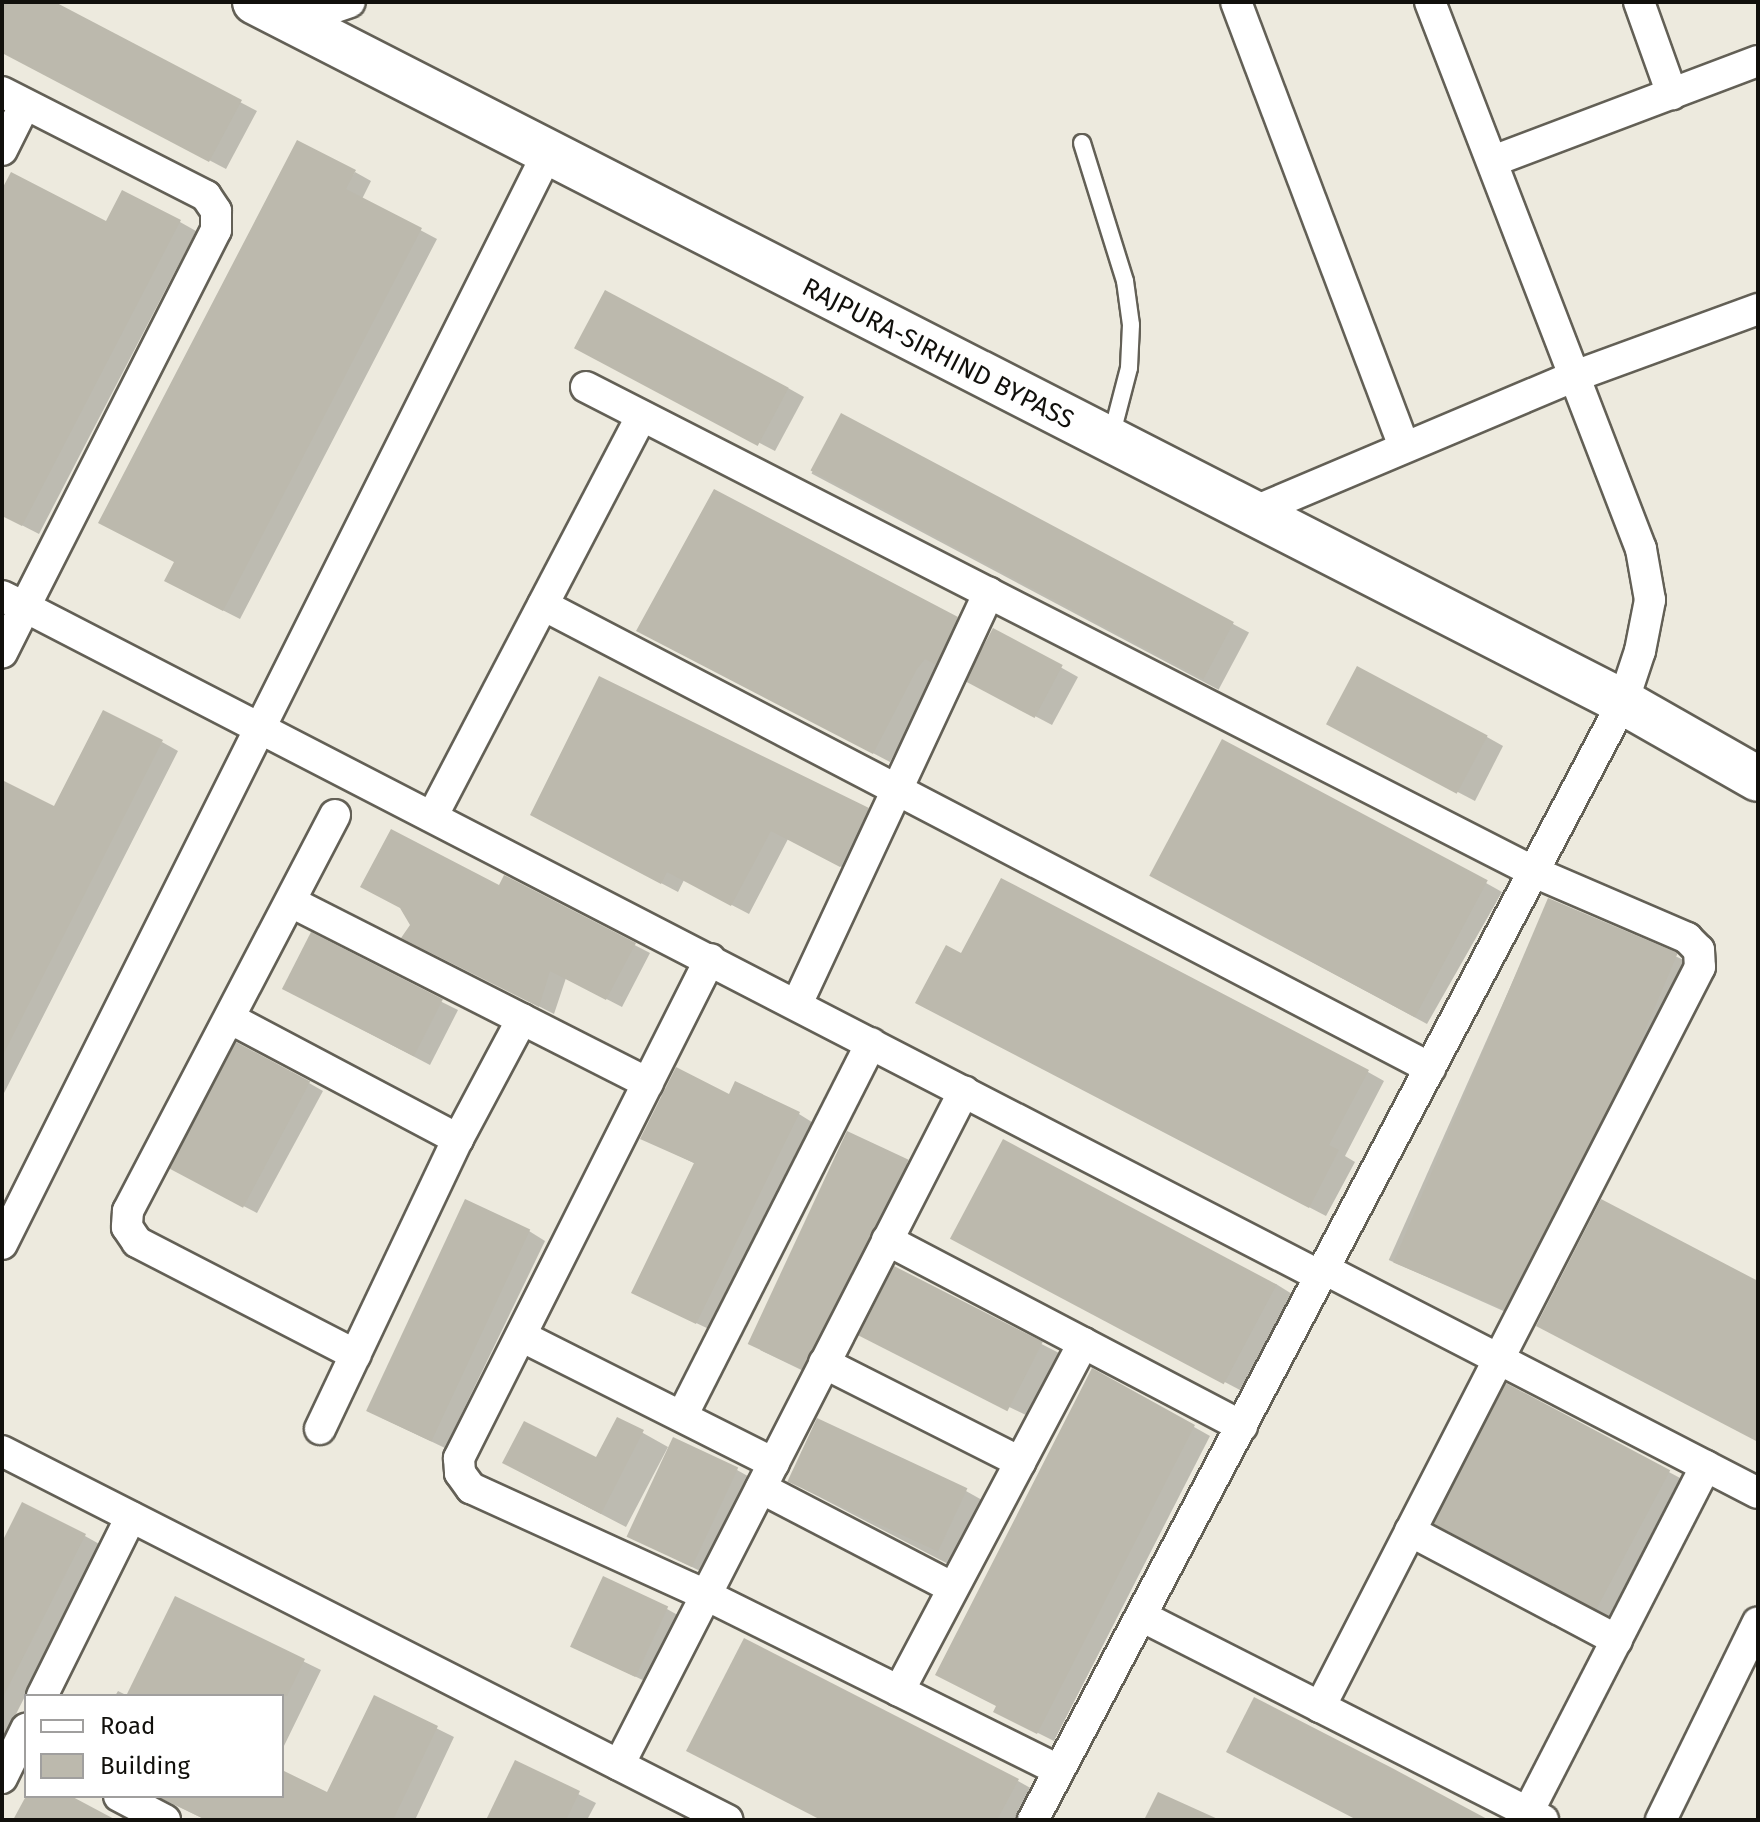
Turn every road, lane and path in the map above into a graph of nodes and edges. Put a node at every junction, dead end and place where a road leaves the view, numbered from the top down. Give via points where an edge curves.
1 (350, 2) edge
2 (1236, 2) edge
3 (1639, 2) edge
4 (1439, 5) edge
5 (273, 12) edge
6 (1758, 61) edge
7 (1672, 94) junction
8 (14, 98) edge
9 (1082, 143) dead end
10 (2, 150) edge
11 (548, 152) junction
12 (1493, 161) junction
13 (1758, 309) edge
14 (1575, 376) junction
15 (586, 387) dead end
16 (642, 416) junction
17 (1109, 442) junction
18 (1404, 446) junction
19 (1248, 514) junction
20 (989, 593) junction
21 (13, 601) edge
22 (543, 605) junction
23 (2, 653) edge
24 (1623, 702) junction
25 (261, 726) junction
26 (1758, 779) edge
27 (898, 790) junction
28 (335, 815) dead end
29 (433, 815) junction
30 (1534, 872) junction
31 (293, 903) junction
32 (710, 959) junction
33 (797, 1004) junction
34 (231, 1019) junction
35 (522, 1019) junction
36 (871, 1043) junction
37 (1430, 1068) junction
38 (648, 1083) junction
39 (964, 1091) junction
40 (458, 1139) junction
41 (887, 1240) junction
42 (2, 1244) edge
43 (1322, 1273) junction
44 (521, 1336) junction
45 (1083, 1343) junction
46 (356, 1355) junction
47 (1497, 1358) junction
48 (824, 1363) junction
49 (682, 1416) junction
50 (1242, 1426) junction
51 (320, 1429) dead end
52 (2, 1451) edge
53 (1020, 1462) junction
54 (1706, 1466) junction
55 (767, 1475) junction
56 (1758, 1493) edge
57 (131, 1517) junction
58 (1410, 1531) junction
59 (953, 1588) junction
60 (706, 1595) junction
61 (1141, 1616) junction
62 (1758, 1622) edge
63 (1617, 1640) junction
64 (899, 1691) junction
65 (43, 1694) edge
66 (1320, 1707) junction
67 (23, 1741) edge
68 (619, 1765) junction
69 (1059, 1770) junction
70 (2, 1778) edge
71 (123, 1798) edge
72 (1536, 1816) edge
73 (165, 1820) edge
74 (727, 1820) edge
75 (1033, 1820) edge
76 (1661, 1820) edge

1 - 5 street
2 - 18 street
3 - 7 street
4 - 12 street
5 - 11 main road, RAJPURA-SIRHIND BYPASS
6 - 7 street
7 - 12 street
8 - 10 street
8 - 21 street via 206,196 216,220
9 - 17 lane via 1125,281 1131,325 1129,368
11 - 17 main road, RAJPURA-SIRHIND BYPASS
11 - 25 street
12 - 14 street
13 - 14 street
14 - 18 street
14 - 24 street via 1641,549 1650,600
15 - 16 street
16 - 20 street
16 - 22 street
17 - 19 main road, RAJPURA-SIRHIND BYPASS
18 - 19 street
19 - 24 main road, RAJPURA-SIRHIND BYPASS
20 - 27 street
20 - 30 street
21 - 23 street
21 - 25 street
22 - 27 street
22 - 29 street
24 - 26 main road, RAJPURA-SIRHIND BYPASS
24 - 30 street
25 - 29 street
25 - 42 street
27 - 33 street
27 - 37 street
28 - 31 street
29 - 32 street
30 - 37 street
30 - 47 street via 1687,938 1699,950 1700,967
31 - 34 street
31 - 35 street
32 - 33 street
32 - 38 street
33 - 36 street
34 - 40 street
34 - 46 street via 128,1211 127,1227 137,1242
35 - 38 street
35 - 40 street
36 - 39 street
36 - 49 street
37 - 43 street
38 - 44 street
39 - 41 street
39 - 43 street
40 - 46 street
41 - 45 street
41 - 48 street
43 - 47 street
43 - 50 street
44 - 49 street
44 - 60 street via 459,1458 460,1473 471,1488
45 - 50 street
45 - 53 street
46 - 51 street
47 - 54 street
47 - 58 street
48 - 53 street
48 - 55 street
49 - 55 street
50 - 61 street
52 - 57 street
53 - 59 street
54 - 56 street
54 - 63 street
55 - 59 street
55 - 60 street
57 - 65 street
57 - 68 street
58 - 63 street
58 - 66 street
59 - 64 street
60 - 64 street
60 - 68 street
61 - 66 street
61 - 69 street
62 - 76 street
63 - 72 street
64 - 69 street
66 - 72 street
67 - 70 street
68 - 74 street
69 - 75 street
71 - 73 street

